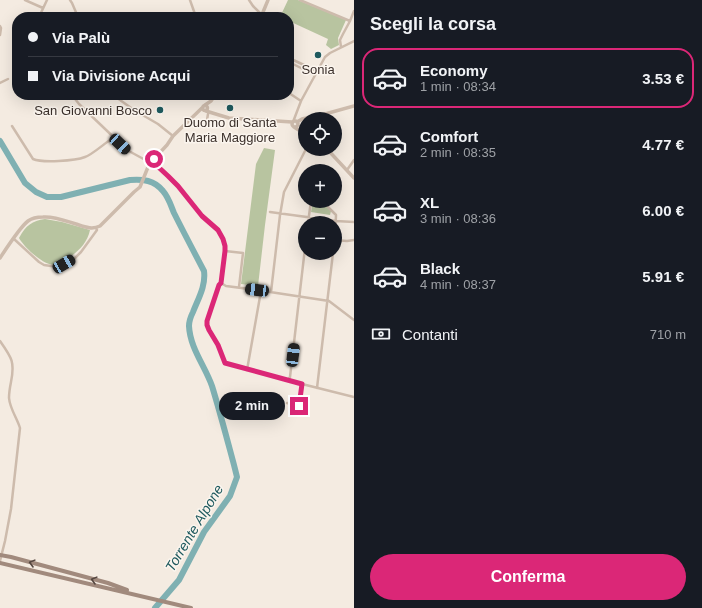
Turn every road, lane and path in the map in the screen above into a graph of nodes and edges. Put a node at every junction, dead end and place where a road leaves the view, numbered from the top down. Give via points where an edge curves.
1 (25, 0) edge
2 (47, 0) edge
3 (70, 0) edge
4 (190, 0) edge
5 (249, 0) edge
6 (268, 0) edge
7 (300, 0) edge
8 (43, 8) junction
9 (354, 11) edge
10 (41, 12) edge
11 (76, 12) edge
12 (194, 12) edge
13 (258, 12) edge
14 (263, 12) edge
15 (350, 21) junction
16 (0, 26) edge
17 (0, 35) edge
18 (354, 41) edge
19 (341, 47) junction
20 (294, 60) edge
21 (294, 66) edge
22 (317, 72) junction
23 (315, 75) junction
24 (8, 79) dead end
25 (0, 83) edge
26 (294, 96) edge
27 (76, 100) edge
28 (120, 100) edge
29 (212, 100) edge
30 (301, 101) junction
31 (354, 106) edge
32 (206, 109) junction
33 (294, 123) junction
34 (12, 126) dead end
35 (206, 126) dead end
36 (298, 127) edge
37 (173, 136) junction
38 (113, 138) junction
39 (302, 156) edge
40 (334, 156) edge
41 (354, 160) edge
42 (151, 162) junction
43 (347, 170) junction
44 (354, 178) edge
45 (329, 208) edge
46 (270, 212) dead end
47 (281, 214) junction
48 (299, 216) edge
49 (336, 216) edge
50 (342, 221) edge
51 (354, 222) edge
52 (96, 228) junction
53 (14, 239) junction
54 (342, 240) edge
55 (354, 240) edge
56 (225, 251) junction
57 (0, 258) edge
58 (304, 260) edge
59 (332, 260) edge
60 (221, 283) junction
61 (239, 288) junction
62 (261, 291) junction
63 (271, 292) junction
64 (300, 296) junction
65 (327, 301) junction
66 (354, 320) edge
67 (0, 342) edge
68 (247, 370) junction
69 (288, 380) junction
70 (302, 384) junction
71 (317, 388) junction
72 (354, 397) edge
73 (287, 403) dead end
74 (1, 555) edge
75 (0, 562) edge
76 (144, 597) junction
77 (191, 608) edge

1 - 8 street
2 - 8 street
3 - 11 street
4 - 12 street
5 - 13 street
6 - 14 street
7 - 15 street
8 - 10 street
9 - 15 street
15 - 19 street via 342,34
16 - 17 street
18 - 19 street
19 - 22 street via 325,57
20 - 22 street
21 - 23 street
22 - 23 street
23 - 30 street
24 - 25 street
26 - 30 street
27 - 38 street
28 - 37 street
29 - 32 street
30 - 33 street
31 - 33 street via 302,118
32 - 33 street via 215,114 238,119
32 - 35 street
32 - 37 street via 196,114
33 - 36 street
34 - 38 street via 33,159 37,161 86,157
37 - 42 street
38 - 42 street via 127,150
39 - 47 street via 284,192
40 - 43 street
41 - 43 street
42 - 52 street via 140,187 106,222
42 - 56 street via 178,186 202,216 218,230
43 - 44 street
45 - 49 street
46 - 47 street
47 - 48 street
47 - 63 street
50 - 51 street
52 - 53 street via 49,217 37,217 21,228
52 - 53 street via 98,230 82,252 74,259 57,266 39,262
53 - 57 street
54 - 55 street
56 - 60 street
56 - 61 street via 243,253
58 - 64 street
59 - 65 street
60 - 61 street
60 - 68 street via 207,325 225,363
61 - 62 street
62 - 63 street
62 - 68 street
63 - 64 street
64 - 65 street
64 - 69 street
65 - 66 street
65 - 71 street
67 - 74 street via 12,361 9,399 20,428 11,509
68 - 69 street
69 - 70 street
70 - 71 street
70 - 73 street via 299,406
71 - 72 street
74 - 75 street
76 -> 74 main road via 108,583
75 - 76 main road
76 - 77 main road

